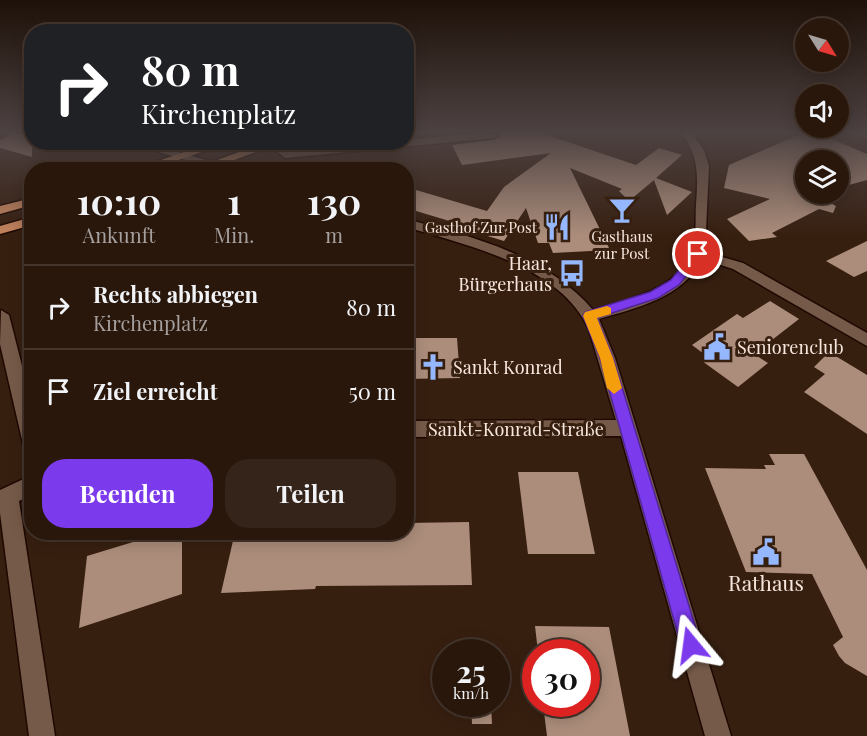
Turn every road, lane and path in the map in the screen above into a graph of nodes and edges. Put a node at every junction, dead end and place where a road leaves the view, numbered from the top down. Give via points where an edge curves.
1 (705, 167) edge
2 (24, 203) edge
3 (0, 210) edge
4 (24, 224) edge
5 (414, 226) edge
6 (0, 231) edge
7 (698, 254) junction
8 (1, 315) edge
9 (589, 316) junction
10 (867, 340) edge
11 (24, 411) edge
12 (626, 428) junction
13 (414, 429) edge
14 (24, 488) edge
15 (4, 499) edge
16 (42, 736) edge
17 (718, 736) edge

1 - 7 street
2 - 3 main road
4 - 6 main road
5 - 9 street via 526,263 558,284
7 - 9 street via 675,283 654,295
7 - 10 street via 738,266
8 - 11 street
9 - 12 street via 607,358
12 - 13 street, Sankt-Konrad-Straße
12 - 17 street
14 - 15 street
15 - 16 street

